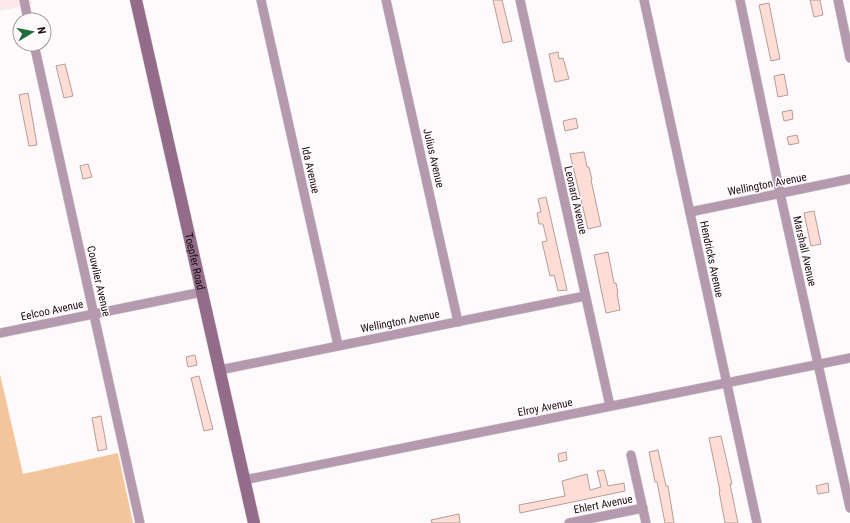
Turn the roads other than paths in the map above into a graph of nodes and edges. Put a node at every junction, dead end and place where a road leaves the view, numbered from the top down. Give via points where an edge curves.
1 (24, 0) edge
2 (136, 0) edge
3 (261, 0) edge
4 (386, 0) edge
5 (520, 0) edge
6 (644, 0) edge
7 (740, 0) edge
8 (838, 0) edge
9 (26, 12) edge
10 (36, 52) edge
11 (850, 58) edge
12 (850, 180) edge
13 (780, 193) junction
14 (690, 212) junction
15 (202, 292) junction
16 (585, 296) junction
17 (94, 313) junction
18 (458, 322) junction
19 (0, 333) edge
20 (338, 345) junction
21 (850, 358) edge
22 (819, 364) junction
23 (220, 370) junction
24 (726, 384) junction
25 (610, 406) junction
26 (631, 455) dead end
27 (244, 480) junction
28 (643, 508) junction
29 (850, 508) edge
30 (140, 523) edge
31 (254, 523) edge
32 (569, 523) edge
33 (646, 523) edge
34 (757, 523) edge

1 - 9 street
2 - 15 street, Toepfer Road
3 - 20 street, Ida Avenue
4 - 18 street, Julius Avenue
5 - 16 street, Leonard Avenue
6 - 14 street, Hendricks Avenue
7 - 13 street, Marshall Avenue
8 - 11 street
10 - 17 street, Couwlier Avenue
12 - 13 street, Wellington Avenue
13 - 14 street, Wellington Avenue
13 - 22 street, Marshall Avenue
14 - 24 street, Hendricks Avenue
15 - 17 street, Eelcoo Avenue
15 - 23 street, Toepfer Road
16 - 18 street, Wellington Avenue
16 - 25 street, Leonard Avenue
17 - 19 street, Eelcoo Avenue
17 - 30 street, Couwlier Avenue
18 - 20 street, Wellington Avenue
20 - 23 street, Wellington Avenue
21 - 22 street, Elroy Avenue
22 - 24 street, Elroy Avenue
22 - 29 street, Marshall Avenue
23 - 27 street, Toepfer Road
24 - 25 street, Elroy Avenue
24 - 34 street, Hendricks Avenue
25 - 27 street, Elroy Avenue
26 - 28 street
27 - 31 street, Toepfer Road
28 - 32 street, Ehlert Avenue
28 - 33 street

